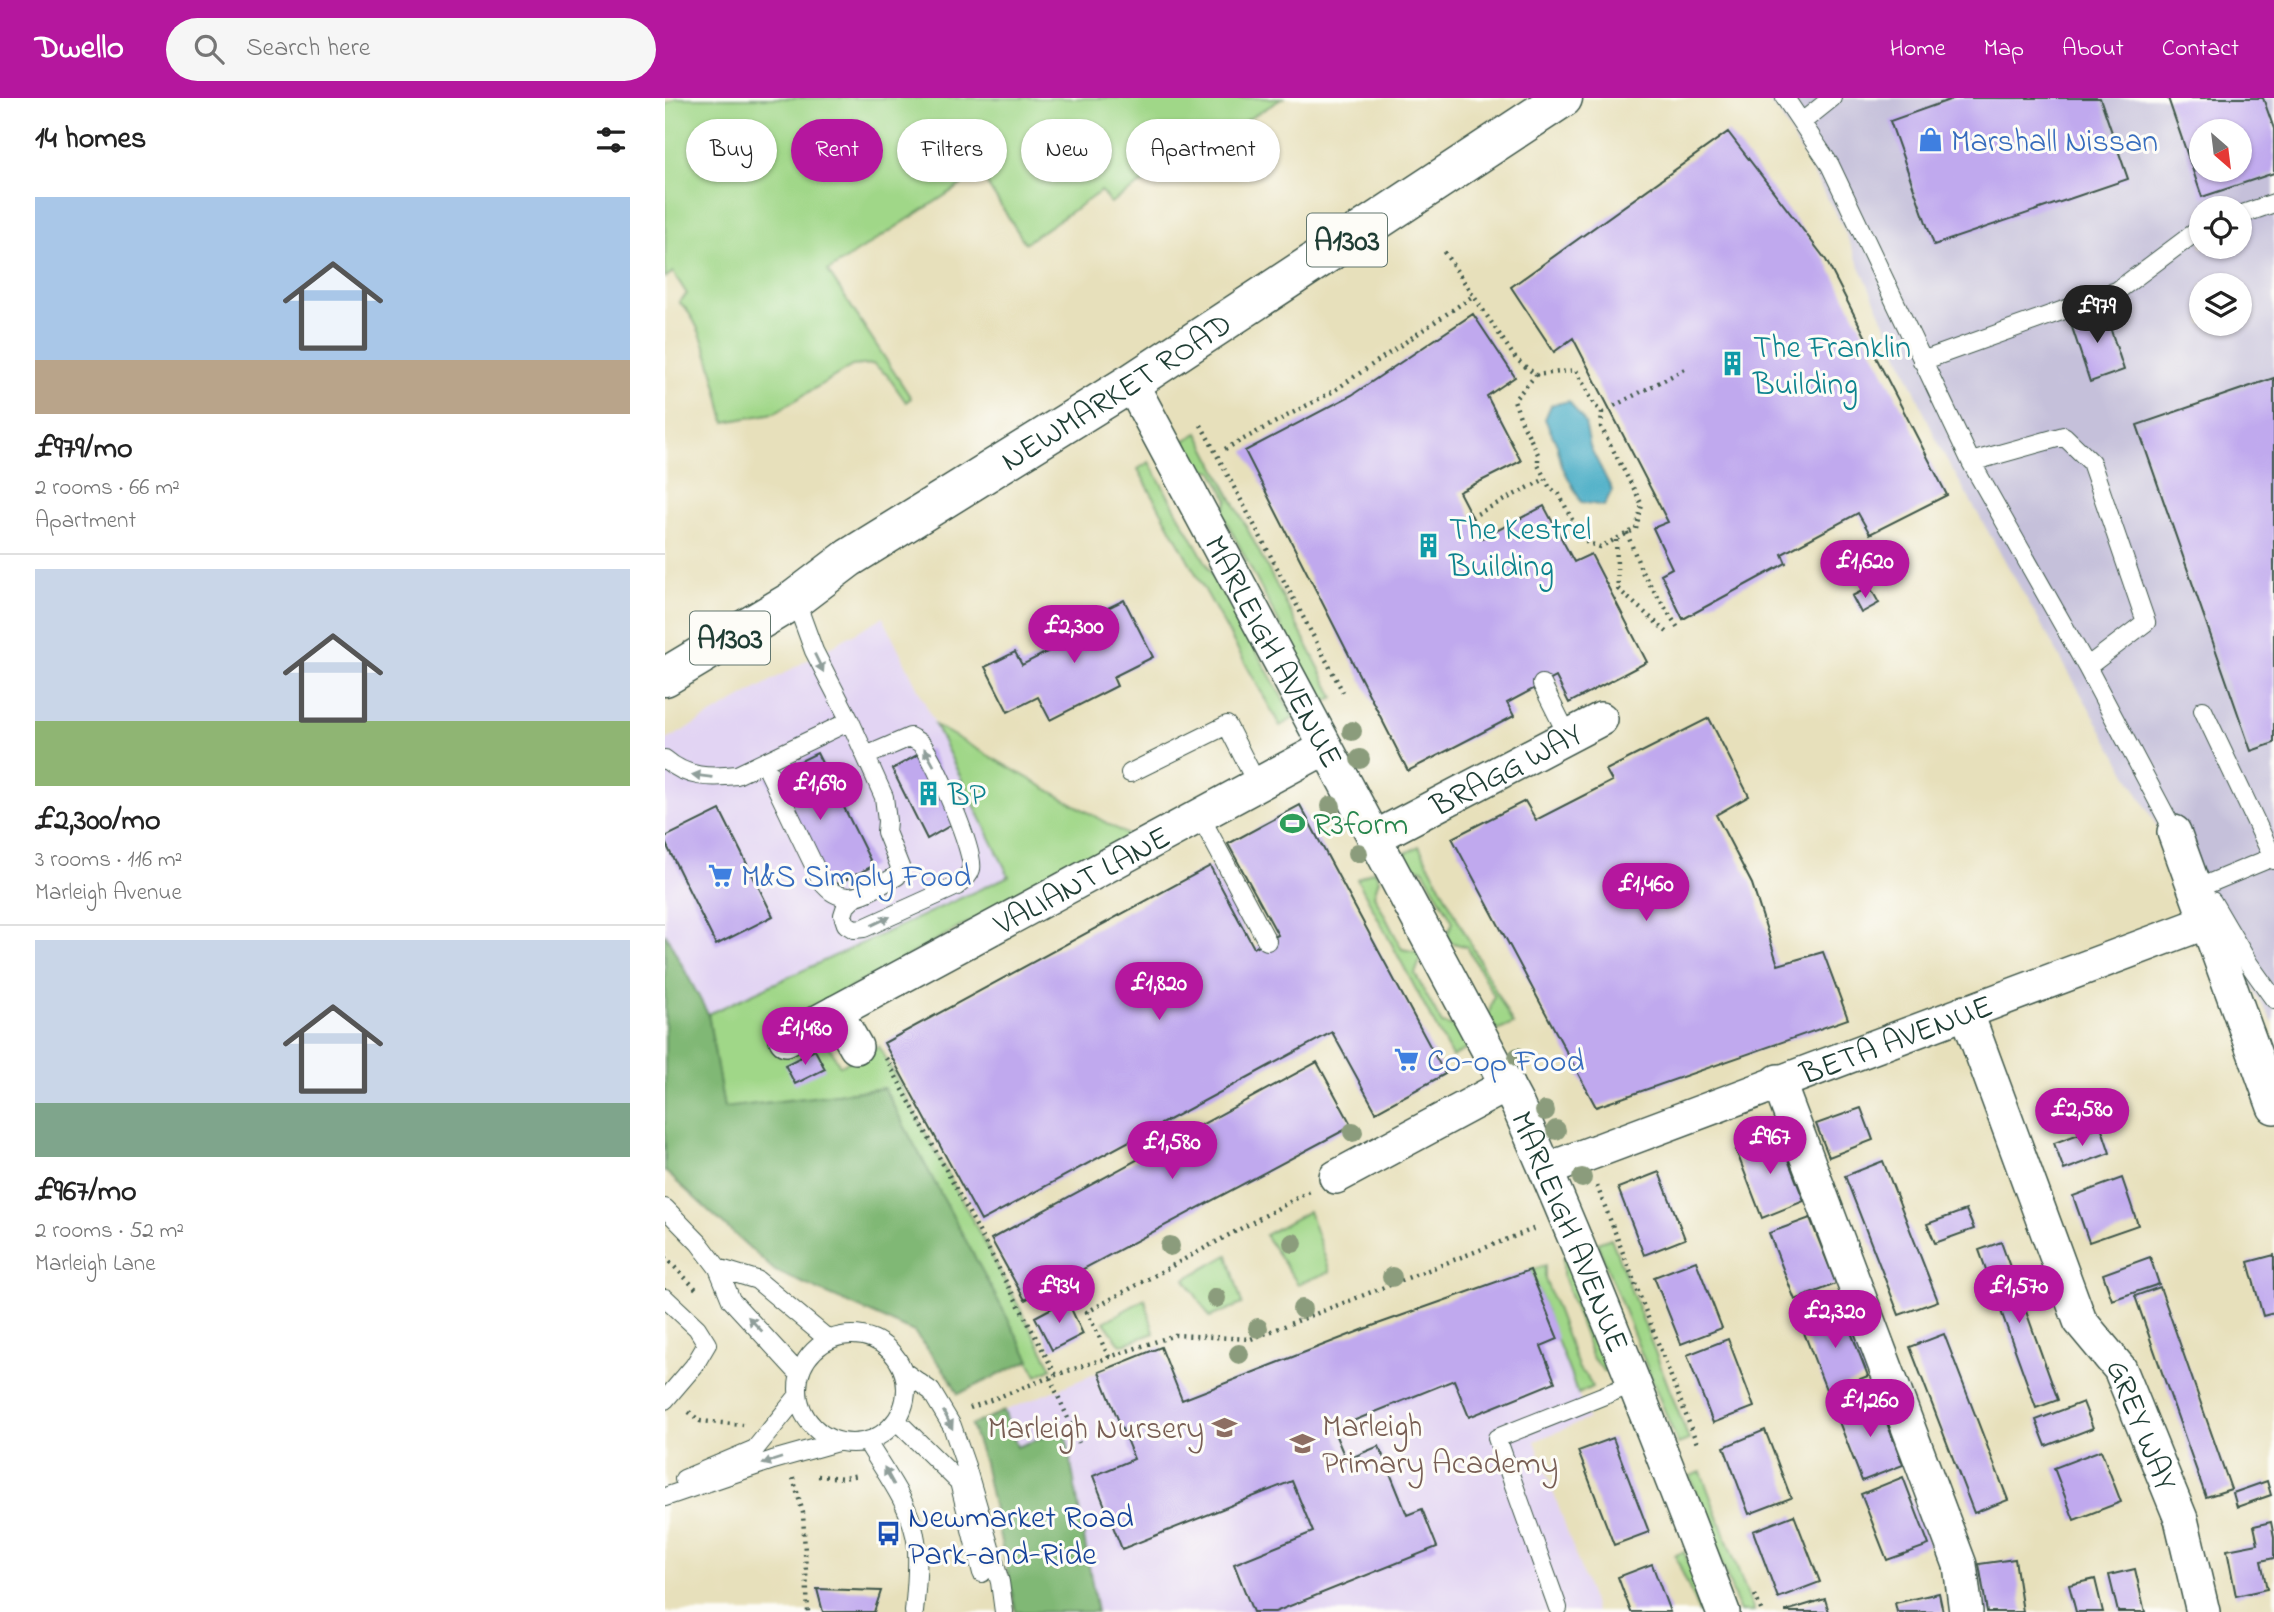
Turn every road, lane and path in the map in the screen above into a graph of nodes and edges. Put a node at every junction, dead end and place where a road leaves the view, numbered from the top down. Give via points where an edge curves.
1 (1563, 98) edge
2 (1785, 98) edge
3 (1832, 98) edge
4 (1803, 122) junction
5 (2274, 203) edge
6 (2252, 211) edge
7 (2189, 237) edge
8 (1444, 252) dead end
9 (1473, 296) junction
10 (1923, 361) junction
11 (1685, 369) dead end
12 (1536, 375) junction
13 (1131, 383) junction
14 (1608, 409) dead end
15 (1201, 425) dead end
16 (1225, 449) dead end
17 (1971, 463) junction
18 (1545, 479) junction
19 (1471, 517) dead end
20 (1627, 533) junction
21 (1616, 540) junction
22 (796, 599) junction
23 (1678, 628) dead end
24 (1668, 633) dead end
25 (2087, 667) junction
26 (665, 677) edge
27 (1542, 684) dead end
28 (1343, 692) dead end
29 (2203, 710) dead end
30 (1601, 719) dead end
31 (851, 721) junction
32 (1568, 736) junction
33 (1325, 748) junction
34 (866, 756) junction
35 (665, 759) edge
36 (765, 764) junction
37 (1130, 773) dead end
38 (1258, 784) junction
39 (1200, 816) junction
40 (2174, 832) junction
41 (1374, 838) junction
42 (2273, 859) edge
43 (2203, 886) junction
44 (854, 898) junction
45 (2207, 922) junction
46 (1267, 941) dead end
47 (2274, 999) edge
48 (1966, 1011) junction
49 (836, 1012) junction
50 (786, 1039) dead end
51 (870, 1051) joint
52 (1778, 1081) junction
53 (1507, 1085) junction
54 (2274, 1107) edge
55 (1546, 1170) junction
56 (1336, 1177) joint
57 (1595, 1179) dead end
58 (1602, 1198) junction
59 (665, 1208) edge
60 (1566, 1214) junction
61 (718, 1268) junction
62 (665, 1297) edge
63 (829, 1340) junction
64 (1109, 1357) junction
65 (903, 1370) junction
66 (800, 1375) junction
67 (1053, 1376) junction
68 (1635, 1383) junction
69 (798, 1396) junction
70 (666, 1398) edge
71 (976, 1406) dead end
72 (897, 1421) junction
73 (768, 1429) junction
74 (837, 1442) junction
75 (867, 1442) junction
76 (1079, 1443) dead end
77 (1699, 1450) dead end
78 (782, 1457) junction
79 (665, 1487) edge
80 (665, 1497) edge
81 (982, 1573) dead end
82 (1752, 1587) dead end
83 (1558, 1608) dead end
84 (808, 1612) edge
85 (914, 1612) edge
86 (1004, 1612) edge
87 (1723, 1612) edge
88 (1762, 1612) edge
89 (1966, 1612) edge
90 (2203, 1612) edge

1 - 13 main road, NEWMARKET ROAD / A1303
2 - 4 lane
3 - 4 lane
4 - 10 lane via 1830,165
5 - 6 lane
7 - 10 lane via 2117,291
8 - 9 path
9 - 12 path via 1516,359
9 - 16 path via 1332,392
10 - 17 lane
11 - 14 path
12 - 18 path via 1514,400
12 - 20 path via 1576,370 1602,412 1601,427 1642,505 1636,529
13 - 22 main road, NEWMARKET ROAD / A1303 via 849,558
13 - 33 street, MARLEIGH AVENUE
15 - 28 path
17 - 25 lane
17 - 25 lane via 2064,436 2091,462 2146,622
18 - 19 path
18 - 21 path via 1559,494 1583,541 1600,547
20 - 21 path
20 - 23 path via 1642,572
21 - 24 path via 1618,589
22 - 26 main road, NEWMARKET ROAD / A1303
22 -> 31 lane via 814,652
25 - 40 lane
27 - 32 lane
29 - 42 lane
30 - 32 street, BRAGG WAY
31 - 34 lane
31 - 36 lane
32 - 41 street, BRAGG WAY
33 - 38 street, VALIANT LANE
33 - 41 street, MARLEIGH AVENUE
34 - 44 lane via 884,797 886,832 900,867 897,876
44 -> 34 lane via 843,915 846,925 864,928 957,886 972,869 959,821 922,744 910,737
36 -> 35 lane via 718,778 693,776
36 - 44 lane via 822,882 830,893
37 - 38 lane via 1227,725
38 - 39 street, VALIANT LANE
39 - 46 lane
39 - 49 street, VALIANT LANE
40 - 43 lane
40 - 45 street
41 - 53 street, MARLEIGH AVENUE
42 - 43 lane
43 - 47 lane
45 - 48 street, BETA AVENUE
45 - 54 street
48 - 52 street, BETA AVENUE
48 - 90 street, GREY WAY via 2080,1321 2120,1369 2182,1520
49 - 50 street, VALIANT LANE
49 - 51 street
51 - 67 path
52 - 55 street, BETA AVENUE
52 - 89 street via 1960,1565
53 - 55 street, MARLEIGH AVENUE
53 - 56 street
55 - 60 street, MARLEIGH AVENUE
56 - 64 path via 1087,1312
57 - 58 path
58 - 60 path
58 - 77 path
59 - 61 lane
60 - 64 path via 1251,1339 1175,1335
60 - 68 street, MARLEIGH AVENUE
61 - 63 lane via 757,1280
66 -> 61 lane via 731,1300
62 - 70 lane via 707,1344
63 - 65 lane via 865,1336 895,1355
63 - 66 lane via 806,1361
64 - 67 path
65 - 72 lane via 905,1405
65 -> 86 lane via 931,1391 952,1426 1000,1581
66 - 69 lane
67 - 71 path
67 - 76 path
68 - 83 lane via 1497,1438
68 - 87 street, MARLEIGH AVENUE
69 - 73 lane
69 - 74 lane via 811,1425
70 - 73 path via 700,1421
72 - 75 lane
72 - 81 lane via 959,1482
73 - 79 lane via 755,1450
74 - 75 lane
74 - 78 lane
85 -> 75 lane via 916,1536 885,1468
78 -> 80 lane
78 - 84 path via 803,1513
82 - 88 path

